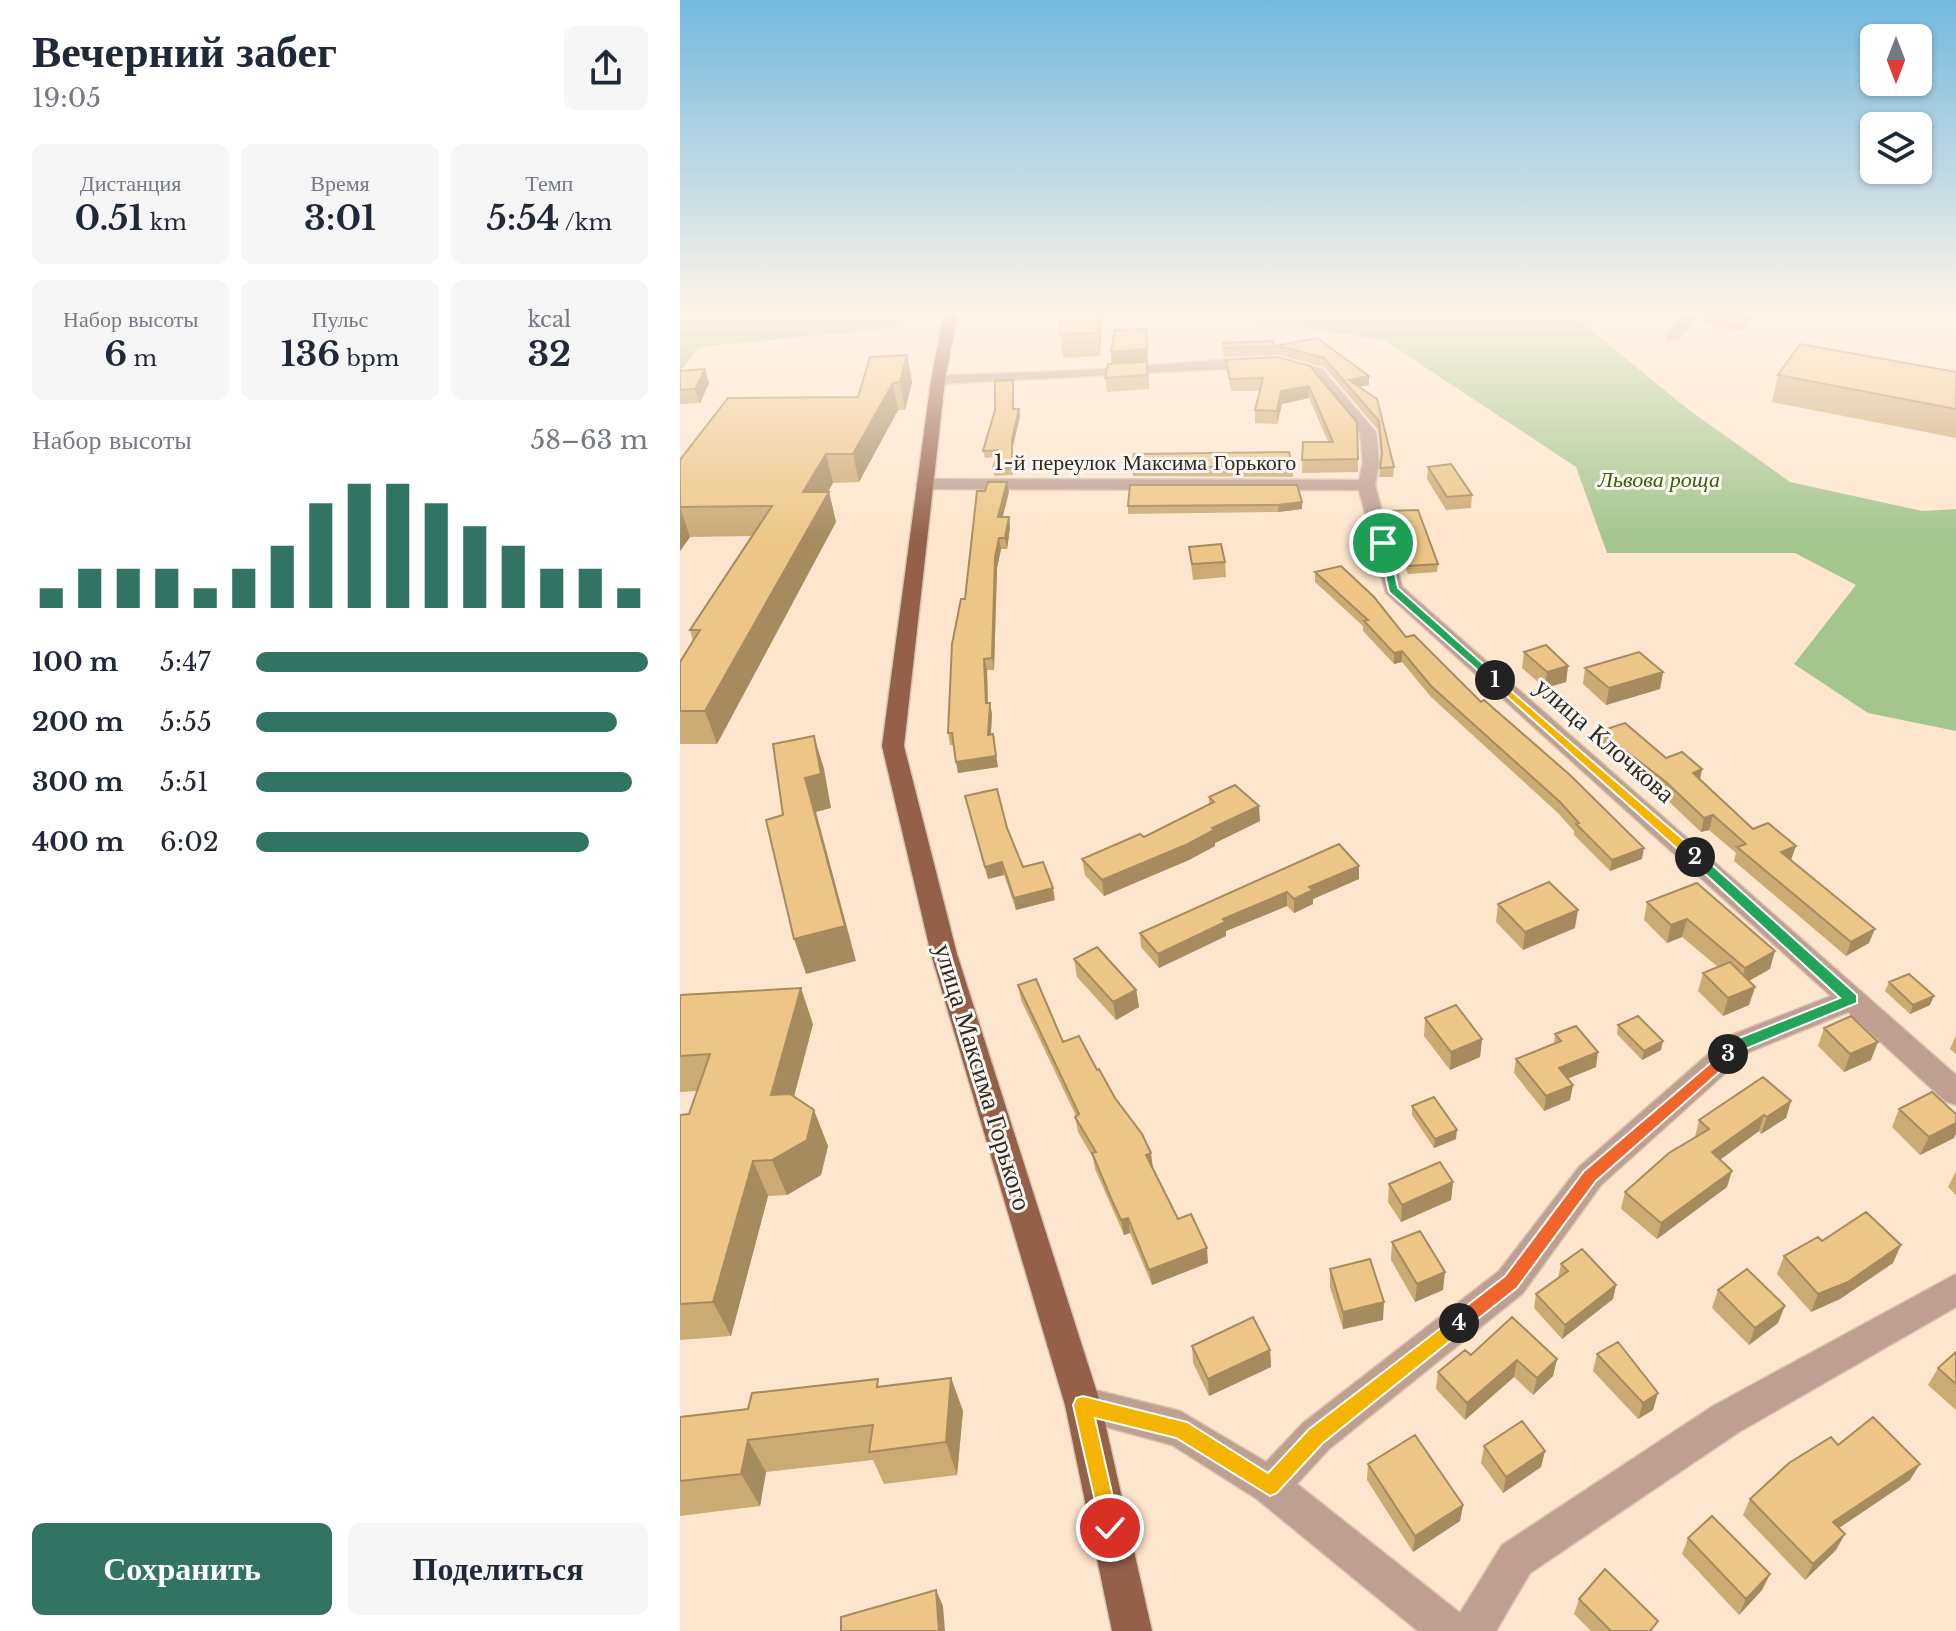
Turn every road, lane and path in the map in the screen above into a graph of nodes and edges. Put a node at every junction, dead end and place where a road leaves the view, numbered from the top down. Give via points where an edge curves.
1 (937, 388) edge
2 (1331, 388) edge
3 (925, 484) junction
4 (1366, 485) junction
5 (1851, 999) junction
6 (1956, 1093) edge
7 (1956, 1289) edge
8 (1083, 1405) junction
9 (1270, 1486) junction
10 (1132, 1631) edge
11 (1450, 1631) edge
12 (1473, 1631) edge

1 - 3 main road, улица Максима Горького
2 - 4 street, улица Клочкова via 1368,432 1371,463
3 - 4 street, 1-й переулок Максима Горького
3 - 8 main road, улица Максима Горького via 893,746 944,954
4 - 5 street, улица Клочкова via 1393,589
5 - 6 street, улица Клочкова
5 - 9 street via 1739,1044 1590,1176 1511,1282 1316,1436
7 - 12 street via 1726,1419 1516,1559
8 - 9 street via 1180,1429
8 - 10 main road, улица Максима Горького
9 - 11 street

